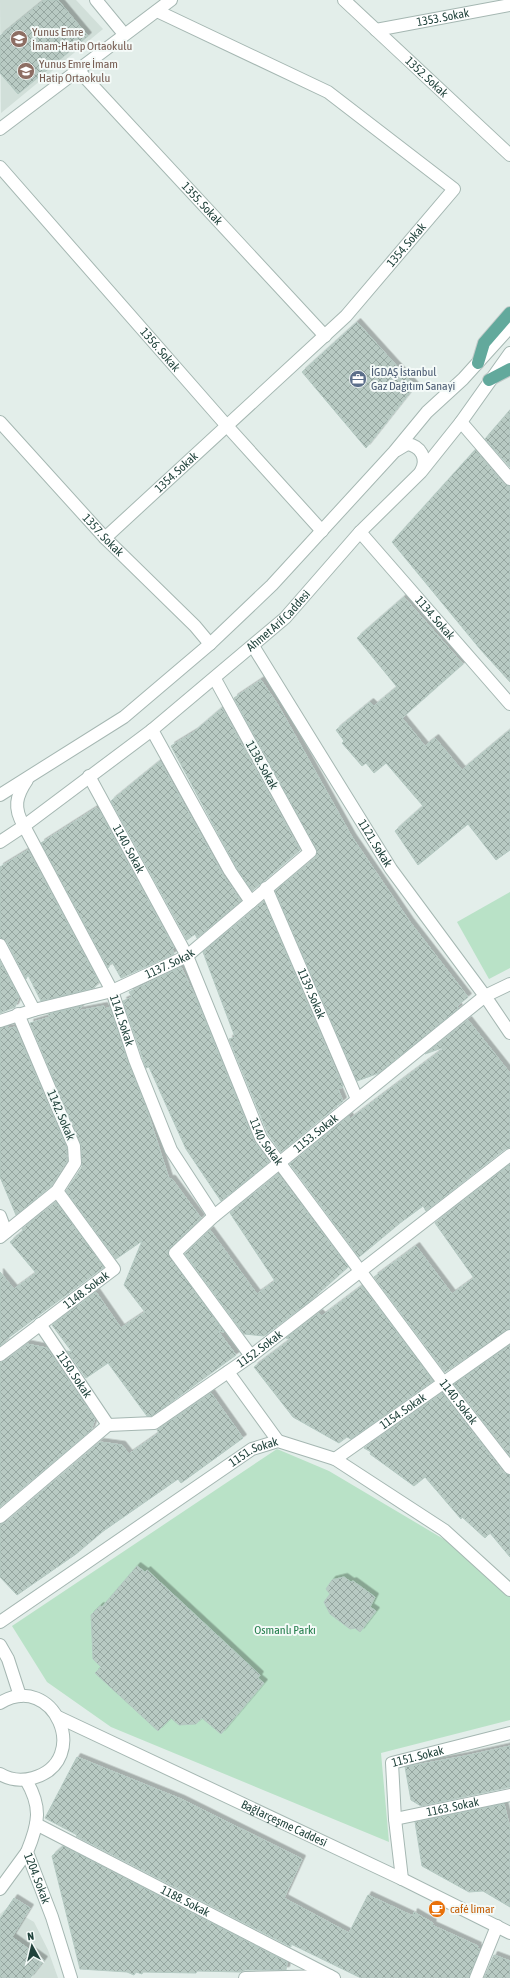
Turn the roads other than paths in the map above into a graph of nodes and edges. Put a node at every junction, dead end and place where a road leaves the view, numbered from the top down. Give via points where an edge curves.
1 (96, 0) edge
2 (171, 0) edge
3 (344, 0) edge
4 (510, 5) edge
5 (157, 11) junction
6 (376, 30) junction
7 (124, 34) junction
8 (79, 71) junction
9 (0, 129) edge
10 (510, 155) edge
11 (0, 167) edge
12 (510, 313) edge
13 (510, 327) edge
14 (325, 336) junction
15 (510, 353) edge
16 (478, 363) junction
17 (510, 369) edge
18 (490, 380) junction
19 (0, 422) edge
20 (461, 422) junction
21 (227, 426) junction
22 (394, 452) junction
23 (421, 472) junction
24 (510, 479) edge
25 (322, 531) junction
26 (360, 532) junction
27 (105, 538) junction
28 (210, 644) junction
29 (253, 646) junction
30 (215, 679) junction
31 (510, 704) edge
32 (152, 730) junction
33 (89, 776) junction
34 (29, 777) junction
35 (0, 795) edge
36 (24, 826) junction
37 (0, 842) edge
38 (310, 852) joint
39 (266, 888) junction
40 (251, 902) junction
41 (0, 945) edge
42 (187, 956) junction
43 (510, 984) edge
44 (112, 991) junction
45 (485, 996) junction
46 (34, 1010) junction
47 (18, 1014) junction
48 (0, 1021) edge
49 (510, 1033) edge
50 (357, 1099) junction
51 (510, 1155) edge
52 (279, 1164) junction
53 (57, 1191) junction
54 (0, 1216) edge
55 (214, 1216) junction
56 (3, 1235) edge
57 (361, 1270) junction
58 (40, 1324) junction
59 (510, 1336) edge
60 (0, 1355) edge
61 (251, 1356) junction
62 (228, 1372) junction
63 (443, 1382) junction
64 (108, 1425) junction
65 (278, 1441) junction
66 (335, 1459) junction
67 (510, 1468) edge
68 (0, 1517) edge
69 (510, 1590) edge
70 (0, 1622) edge
71 (0, 1645) edge
72 (20, 1696) junction
73 (0, 1703) edge
74 (58, 1717) junction
75 (510, 1732) edge
76 (0, 1774) edge
77 (26, 1780) junction
78 (510, 1795) edge
79 (395, 1819) junction
80 (36, 1824) junction
81 (27, 1852) junction
82 (402, 1879) junction
83 (0, 1889) edge
84 (497, 1926) junction
85 (510, 1933) edge
86 (333, 1977) edge
87 (71, 1978) edge
88 (245, 1978) edge
89 (476, 1978) edge

1 - 7 street
2 - 5 street
3 - 6 street, 1352. Sokak
4 - 6 street, 1353. Sokak
5 - 7 street
5 - 14 street, 1354. Sokak via 328,92 454,189 346,316
6 - 10 street, 1352. Sokak
7 - 8 street
8 - 9 street
8 - 14 street, 1355. Sokak
11 - 21 street, 1356. Sokak
12 - 16 main road via 484,343
13 - 16 street
14 - 21 street, 1354. Sokak
15 - 18 street, Ahmet Arif Caddesi
16 - 22 street via 427,412
17 - 18 main road
18 - 20 street, Ahmet Arif Caddesi
19 - 27 street, 1357. Sokak
20 - 23 street, Ahmet Arif Caddesi
20 - 24 street
21 - 25 street, 1356. Sokak
21 - 27 street, 1354. Sokak
22 - 23 street via 407,444 412,444 425,459
22 - 25 street
23 - 26 street, Ahmet Arif Caddesi
25 - 28 street via 272,585
26 - 29 street, Ahmet Arif Caddesi via 285,618
26 - 31 street, 1134. Sokak
27 - 28 street, 1357. Sokak via 195,626
28 - 34 street via 124,717
29 - 30 street, Ahmet Arif Caddesi
29 - 45 street, 1121. Sokak via 391,869
30 - 32 street, Ahmet Arif Caddesi
30 - 38 street, 1138. Sokak
32 - 33 street, Ahmet Arif Caddesi
32 - 40 street via 230,871
33 - 36 street, Ahmet Arif Caddesi
33 - 42 street, 1140. Sokak
34 - 35 street
34 - 36 street, 1141. Sokak via 16,802 16,810
36 - 37 street, Ahmet Arif Caddesi
36 - 44 street, 1141. Sokak
38 - 39 street, 1137. Sokak
39 - 40 street, 1137. Sokak
39 - 50 street, 1139. Sokak
40 - 42 street, 1137. Sokak
41 - 46 street
42 - 44 street, 1137. Sokak
42 - 52 street, 1140. Sokak via 261,1138
43 - 45 street, 1153. Sokak
44 - 46 street, 1137. Sokak
44 - 55 street, 1141. Sokak via 135,1060 171,1150
45 - 49 street, 1121. Sokak
45 - 50 street, 1153. Sokak
46 - 47 street, 1137. Sokak
47 - 48 street, 1137. Sokak
47 - 53 street, 1142. Sokak via 74,1146 75,1163
50 - 52 street, 1153. Sokak
51 - 57 street, 1152. Sokak
52 - 55 street, 1153. Sokak
52 - 57 street, 1140. Sokak
53 - 56 street, 1142. Sokak
53 - 58 street, 1148. Sokak via 114,1270
54 - 56 street
55 - 61 street, 1153. Sokak via 175,1253
57 - 61 street, 1152. Sokak
57 - 63 street, 1140. Sokak
58 - 60 street, 1148. Sokak
58 - 64 street, 1150. Sokak
59 - 63 street, 1154. Sokak
61 - 62 street, 1152. Sokak
62 - 64 street, 1152. Sokak via 154,1423
62 - 65 street
63 - 66 street, 1154. Sokak
63 - 67 street, 1140. Sokak
64 - 68 street
65 - 66 street, 1151. Sokak
65 - 70 street, 1151. Sokak via 252,1448
66 - 69 street, 1151. Sokak via 444,1530
71 - 72 street via 8,1659
72 - 73 street
72 - 74 street via 42,1701
74 - 77 street via 63,1730 63,1744 59,1757 51,1768 39,1776
74 - 82 street, Bağlarçeşme Caddesi
75 - 79 street, 1151. Sokak via 392,1763
76 - 77 street
77 - 80 street, 1204. Sokak via 38,1810
78 - 79 street, 1163. Sokak
79 - 82 street, 1151. Sokak
80 - 81 street, 1204. Sokak
80 - 86 street, 1188. Sokak
81 - 83 street
81 - 87 street, 1204. Sokak
82 - 84 street, Bağlarçeşme Caddesi
84 - 85 street, Bağlarçeşme Caddesi
84 - 89 street
86 - 88 street

